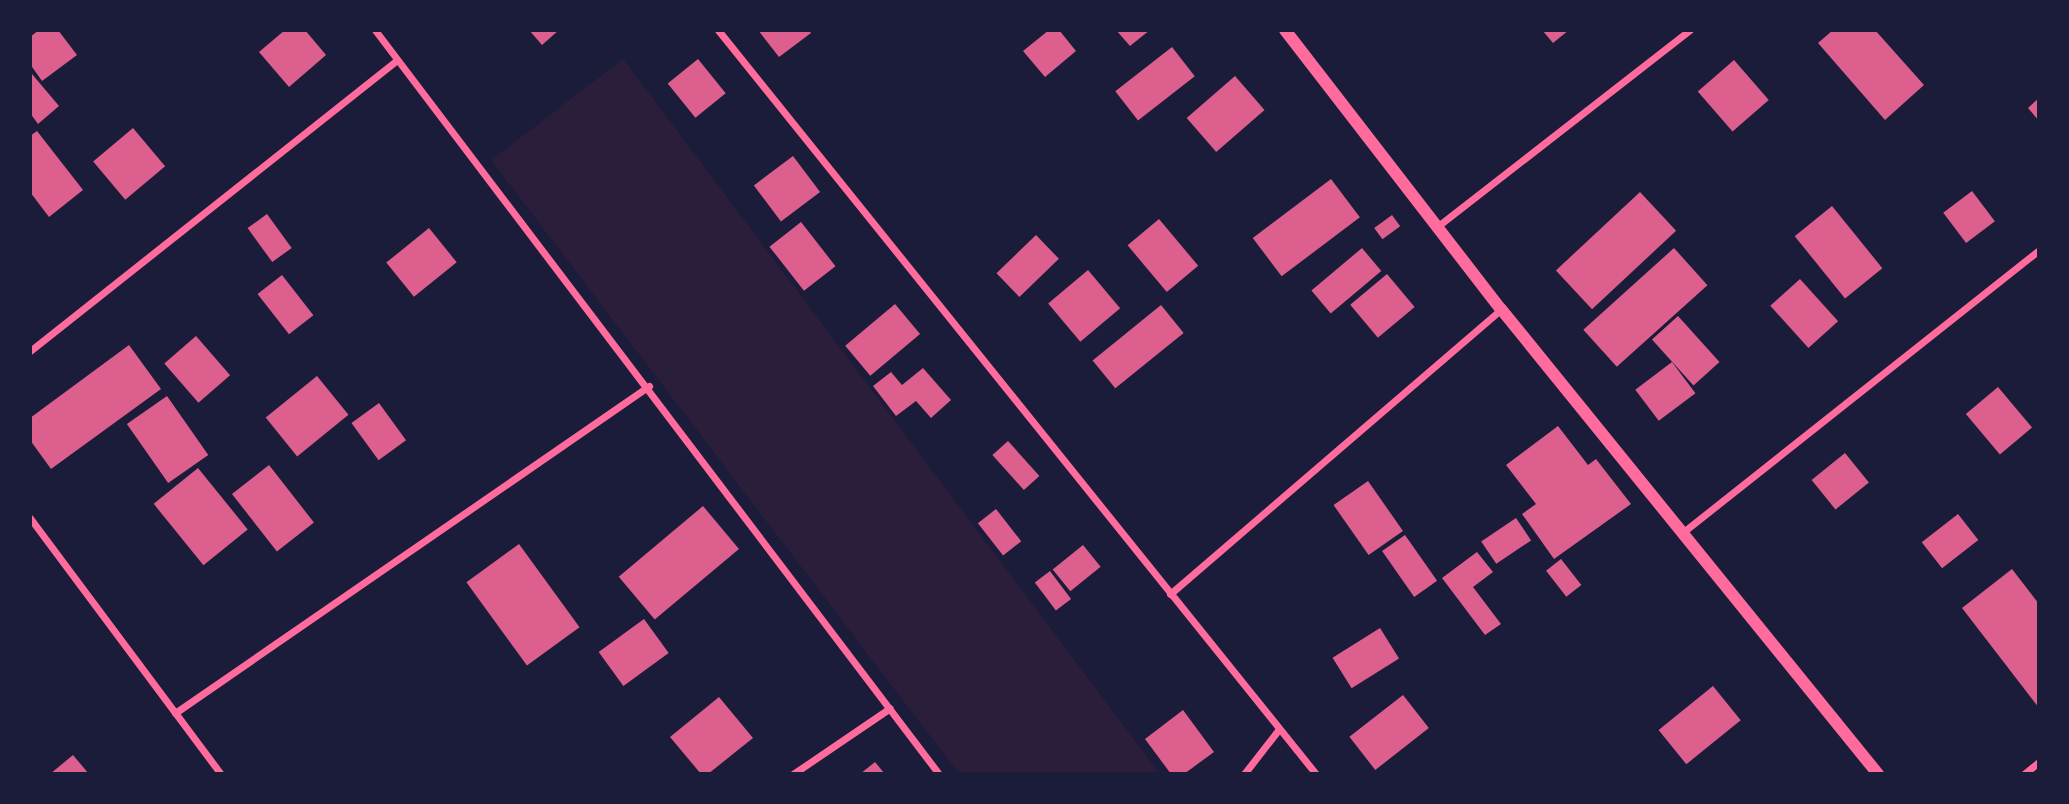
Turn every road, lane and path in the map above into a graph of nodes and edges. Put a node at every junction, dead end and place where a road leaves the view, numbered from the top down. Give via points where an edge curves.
1 (375, 30) edge
2 (718, 30) edge
3 (1285, 30) edge
4 (1690, 30) edge
5 (397, 60) junction
6 (1438, 226) junction
7 (2039, 250) edge
8 (1501, 309) junction
9 (30, 351) edge
10 (649, 386) junction
11 (30, 518) edge
12 (1682, 533) junction
13 (1170, 594) junction
14 (890, 708) junction
15 (175, 713) junction
16 (1279, 729) junction
17 (2039, 762) edge
18 (220, 774) edge
19 (793, 774) edge
20 (939, 774) edge
21 (1244, 774) edge
22 (1316, 774) edge
23 (1878, 774) edge
24 (2024, 774) edge

1 - 5 street
2 - 13 street
3 - 6 street
4 - 6 street
5 - 9 street
5 - 10 street
6 - 8 street
7 - 12 street
8 - 12 street
8 - 13 street
10 - 14 street
10 - 15 street
11 - 15 street
12 - 23 street
13 - 16 street
14 - 19 street
14 - 20 street
15 - 18 street
16 - 21 street
16 - 22 street
17 - 24 street

